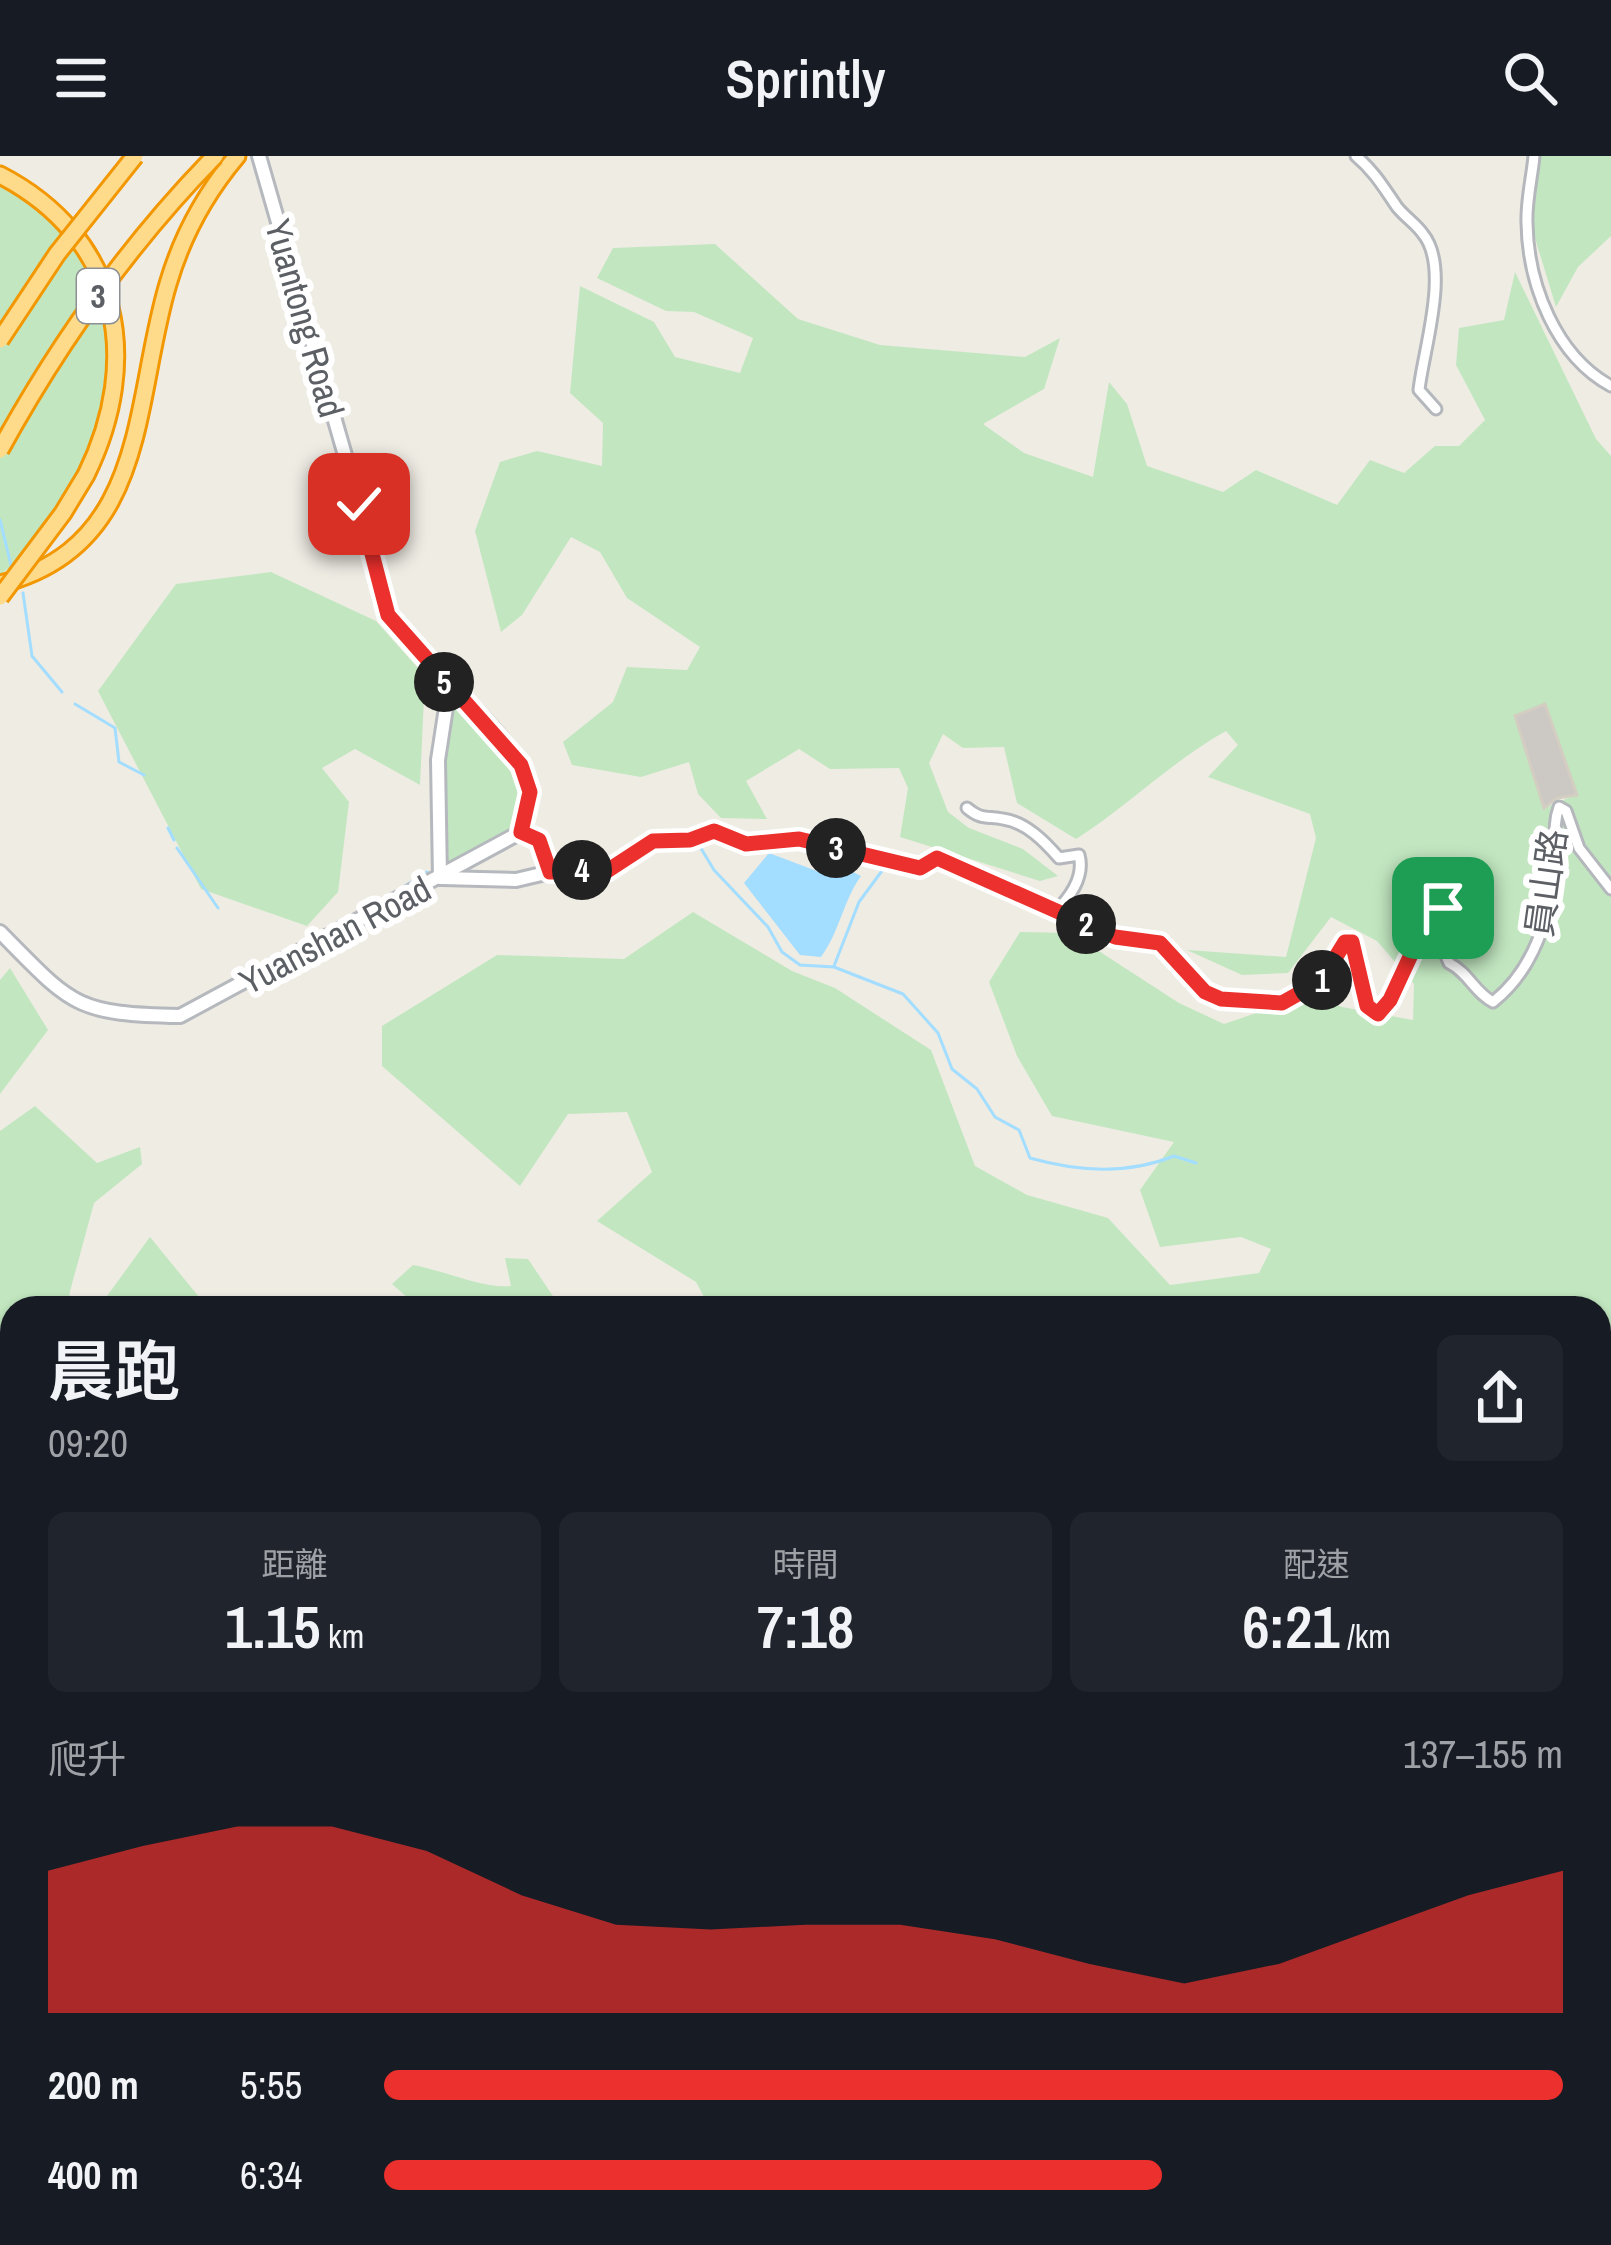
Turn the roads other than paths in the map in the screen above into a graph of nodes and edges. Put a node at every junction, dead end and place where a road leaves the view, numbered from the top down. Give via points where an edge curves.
1 (135, 156) edge
2 (215, 156) edge
3 (238, 156) edge
4 (259, 156) edge
5 (1356, 156) edge
6 (1534, 156) edge
7 (0, 175) edge
8 (0, 340) edge
9 (1611, 386) edge
10 (1436, 409) dead end
11 (0, 450) edge
12 (0, 584) edge
13 (0, 597) edge
14 (449, 688) junction
15 (967, 808) dead end
16 (522, 826) junction
17 (549, 868) junction
18 (440, 878) junction
19 (1611, 889) edge
20 (1055, 910) junction
21 (0, 932) edge

1 - 8 highway, 3, bridge
2 - 11 highway, 3, bridge via 69,335
3 - 12 highway via 179,252 134,450 94,526 54,560
4 - 14 street, Yuantong Road via 381,600
5 - 10 street via 1426,235 1433,333 1419,390
6 - 9 street via 1527,224 1545,307 1569,355
7 - 13 highway, bridge via 64,221 100,277 117,361 113,407 86,475
14 - 16 street, Yuantong Road via 521,765 530,792
14 - 18 street via 438,760
15 - 20 street via 1031,831 1059,859 1079,855 1080,875
16 - 17 street via 539,840
16 - 18 street
17 - 18 street, Yuanshan Road via 516,880
17 - 20 street, Yuanshan Road via 607,871 653,841 714,831 746,844 799,839 920,868 937,858
18 - 21 street, Yuanshan Road via 180,1016 116,1014 63,997
19 - 20 street, 員山路 via 1559,807 1551,895 1535,955 1513,983 1493,1002 1481,996 1449,963 1443,908 1435,903 1378,1014 1367,1006 1352,942 1321,981 1264,1005 1205,992 1160,943 1115,937

